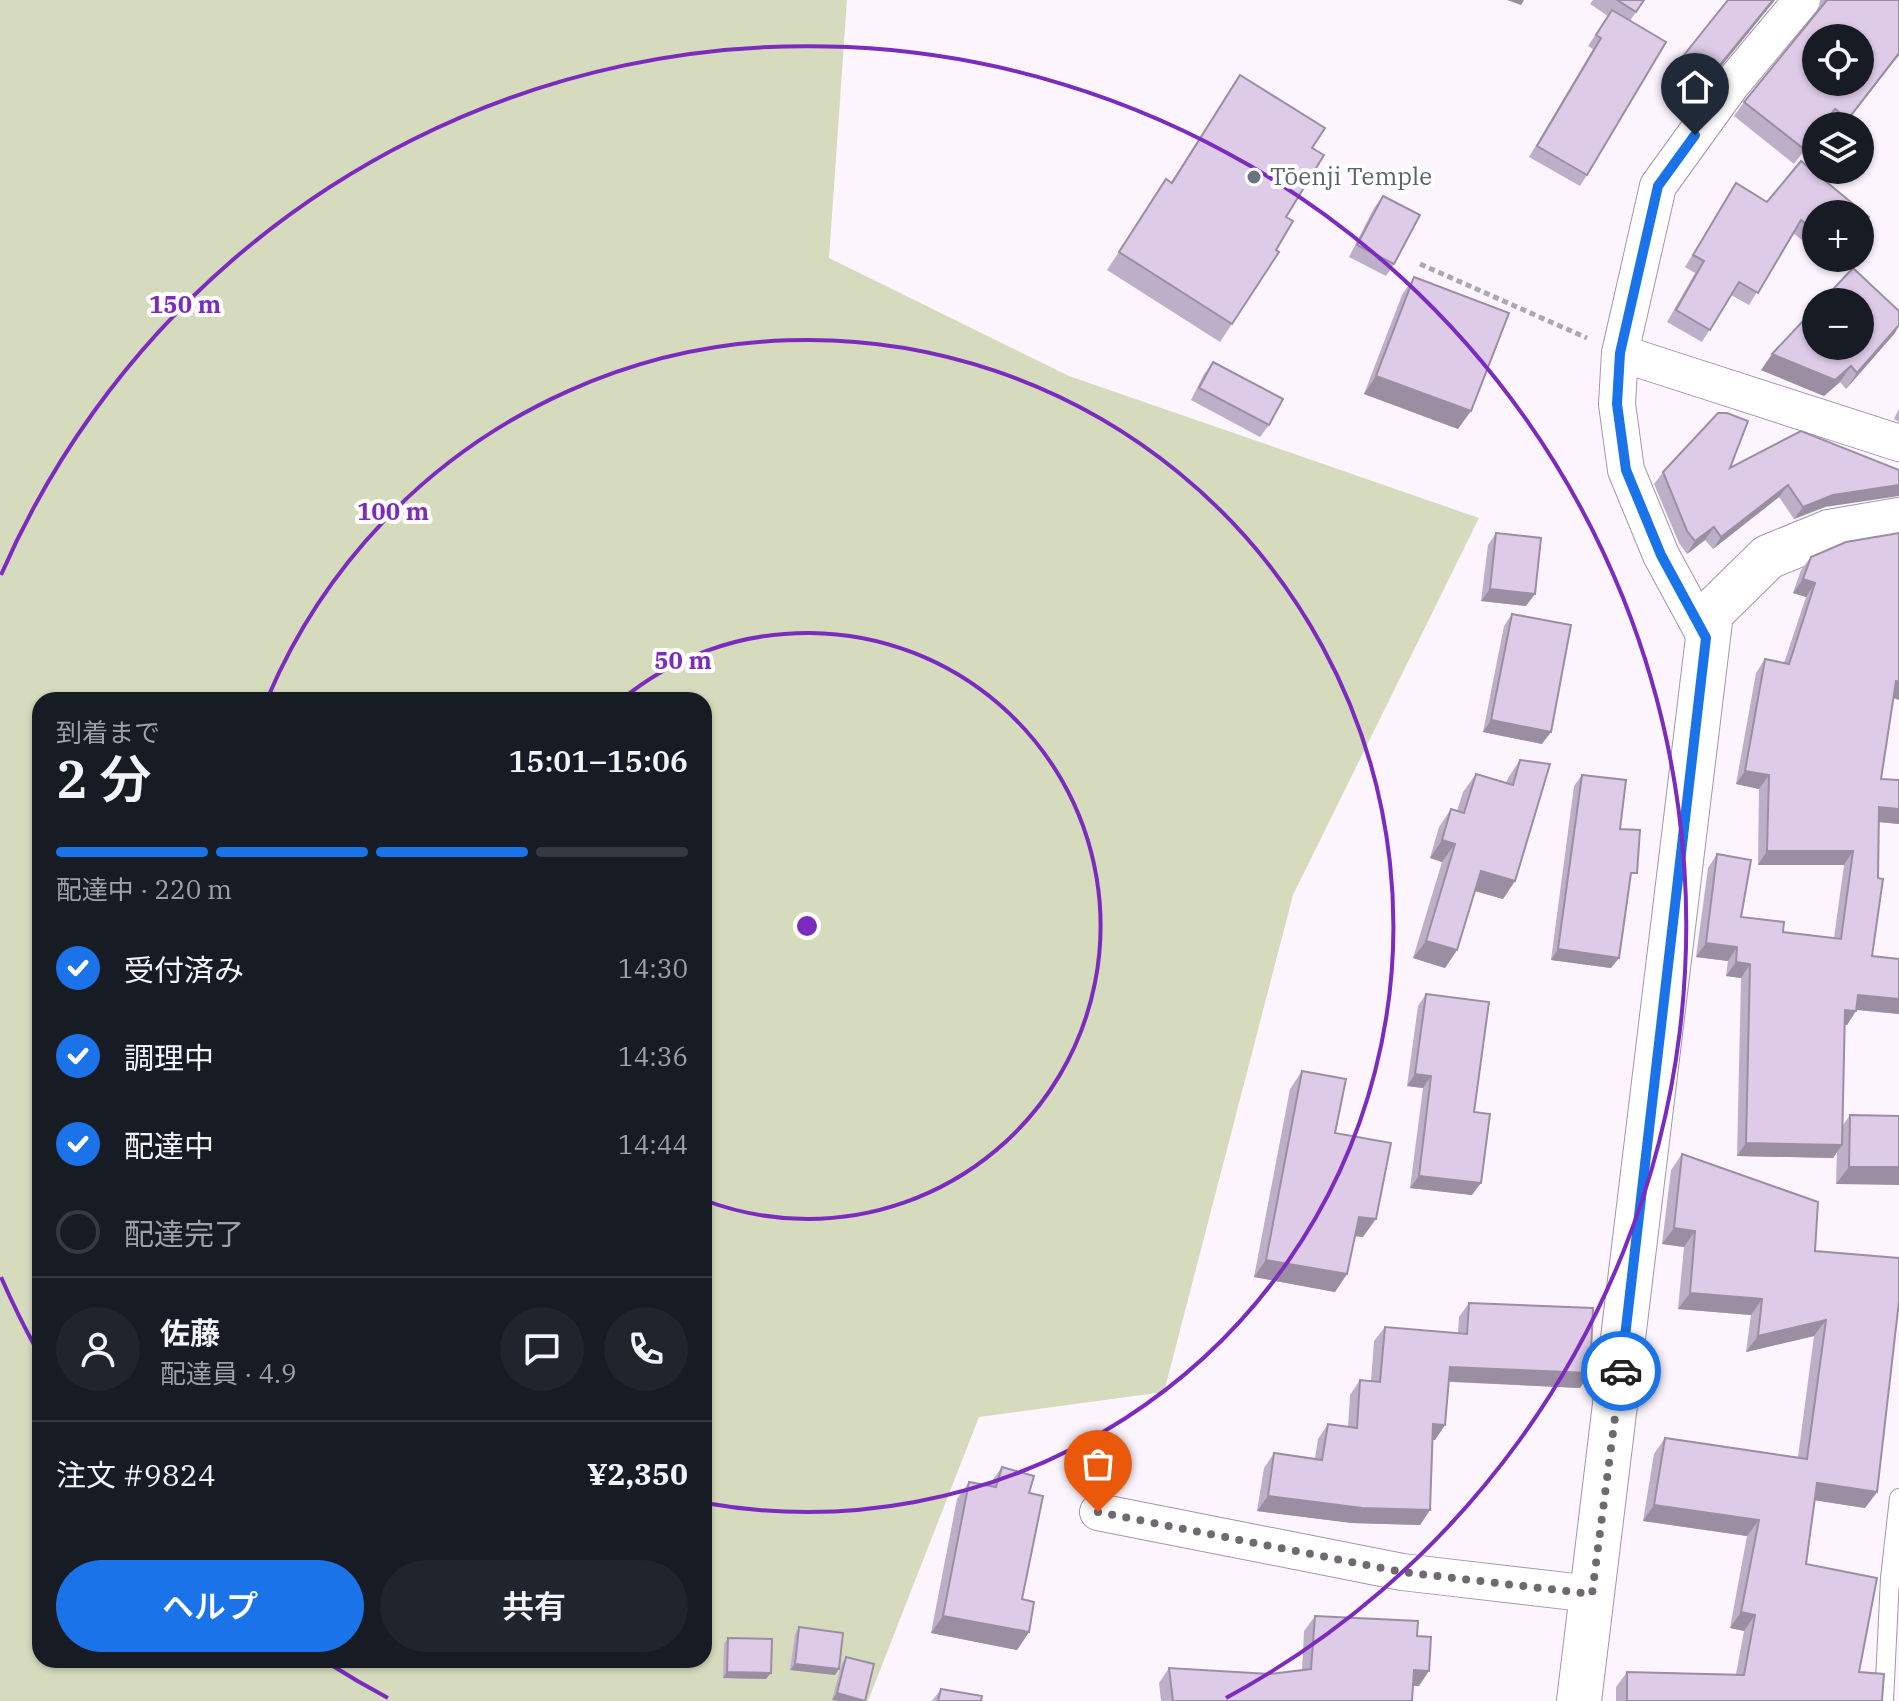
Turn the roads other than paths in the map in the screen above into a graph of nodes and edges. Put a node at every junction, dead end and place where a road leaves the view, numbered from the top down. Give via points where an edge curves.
1 (1802, 0) edge
2 (1620, 353) junction
3 (1899, 443) edge
4 (1899, 520) edge
5 (1706, 638) junction
6 (1899, 1498) edge
7 (1098, 1512) dead end
8 (1895, 1578) edge
9 (1592, 1594) junction
10 (1579, 1701) edge
11 (1884, 1701) edge

1 - 2 street via 1731,85 1658,186
2 - 3 street
2 - 5 street via 1617,404 1626,470 1661,555
4 - 5 street via 1829,532 1768,557 1711,613
5 - 9 street
6 - 8 lane
7 - 9 street via 1402,1572
8 - 11 lane
9 - 10 street

